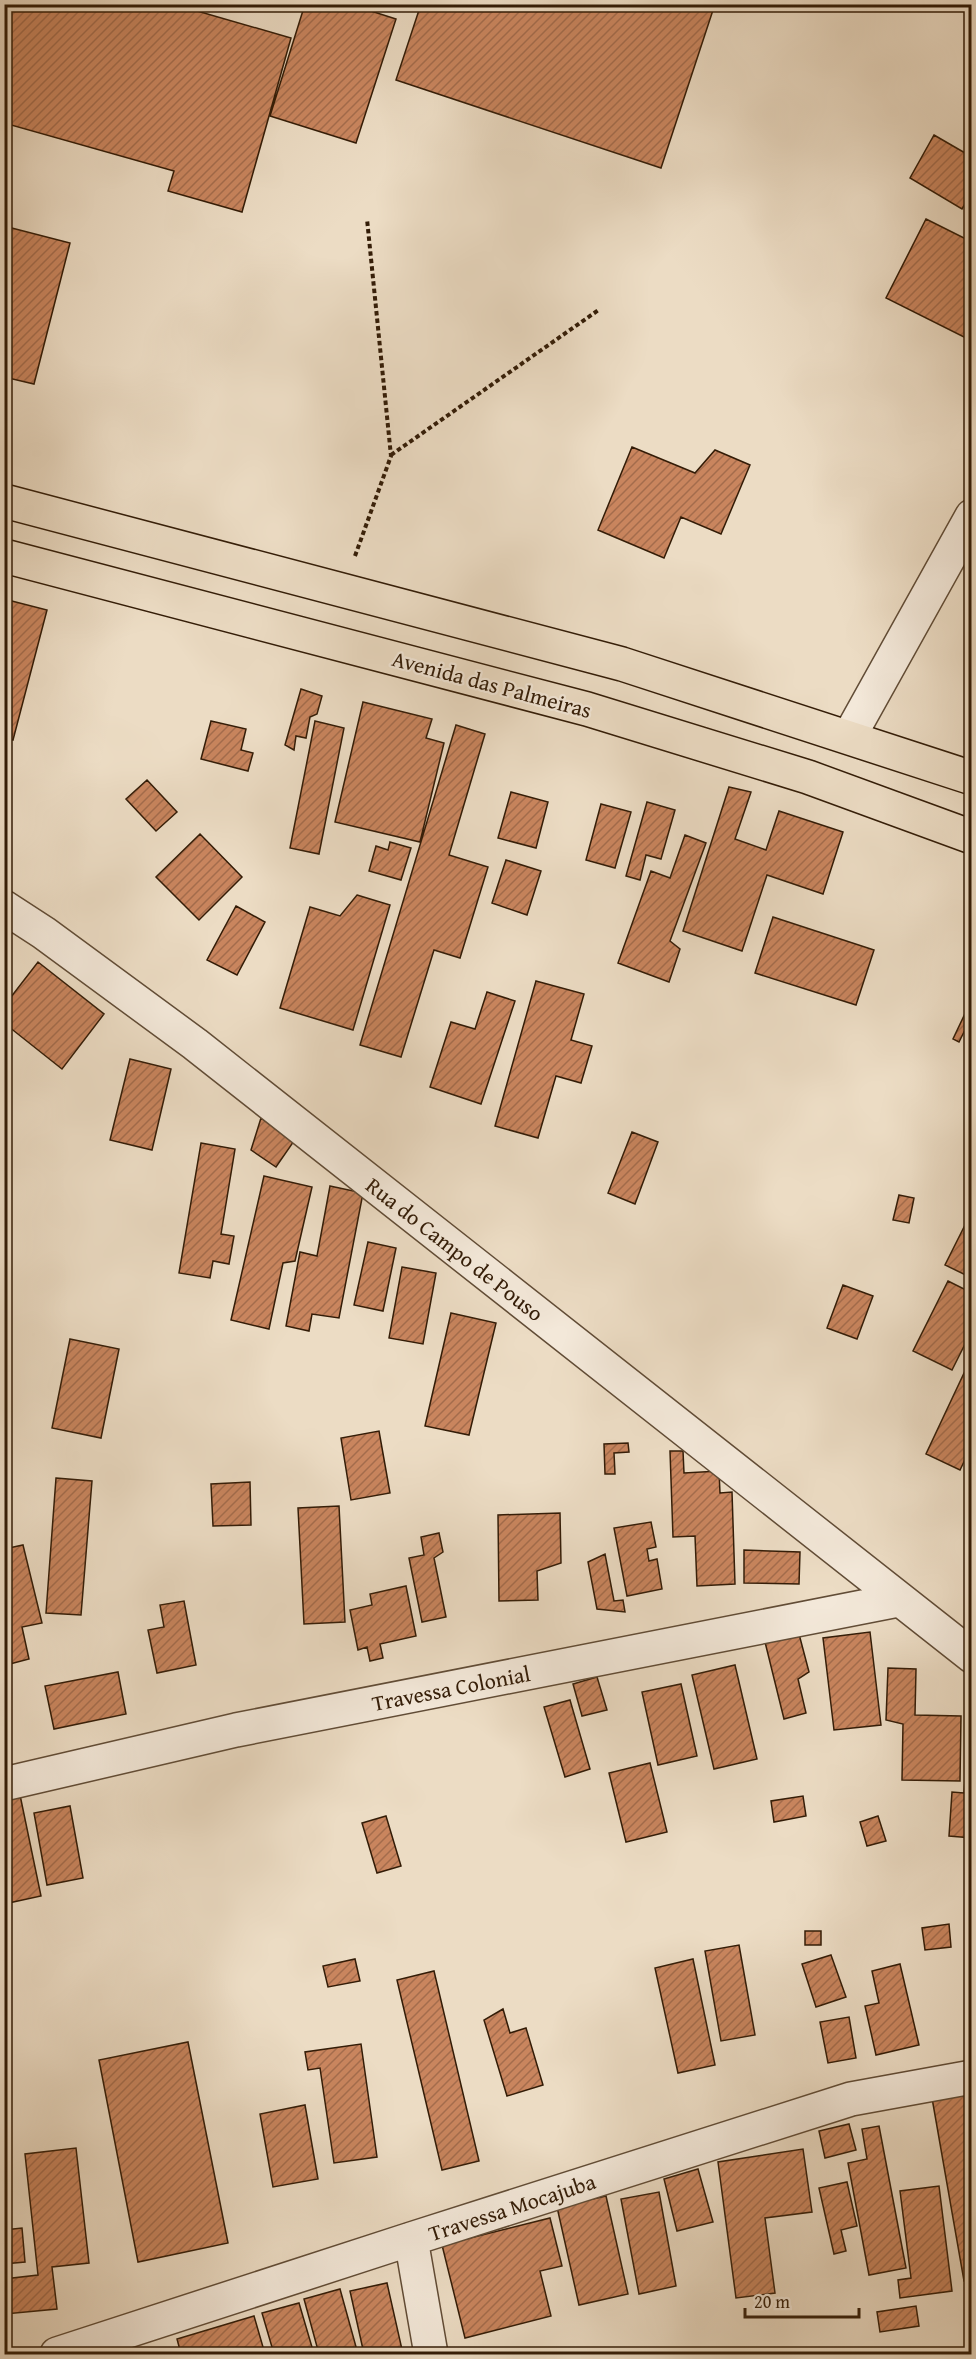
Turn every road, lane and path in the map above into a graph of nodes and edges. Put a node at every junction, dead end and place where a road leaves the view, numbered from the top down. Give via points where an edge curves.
1 (367, 219) dead end
2 (600, 309) dead end
3 (391, 456) junction
4 (4, 501) edge
5 (972, 516) edge
6 (4, 556) edge
7 (343, 591) junction
8 (849, 737) junction
9 (972, 778) edge
10 (972, 837) edge
11 (4, 907) edge
12 (898, 1600) junction
13 (972, 1656) edge
14 (4, 1784) edge
15 (972, 2077) edge
16 (411, 2238) junction
17 (57, 2355) edge
18 (431, 2355) edge

1 - 3 path
2 - 3 path
3 - 7 path
4 - 7 main road
5 - 8 street
6 - 10 main road, Avenida das Palmeiras via 587,709 808,777
7 - 8 main road via 622,664
8 - 9 main road
11 - 12 street, Rua do Campo de Pouso via 195,1044
12 - 13 street, Rua do Campo de Pouso
12 - 14 street, Travessa Colonial via 236,1730
15 - 16 street, Travessa Mocajuba via 851,2099
16 - 17 street, Travessa Mocajuba
16 - 18 street

